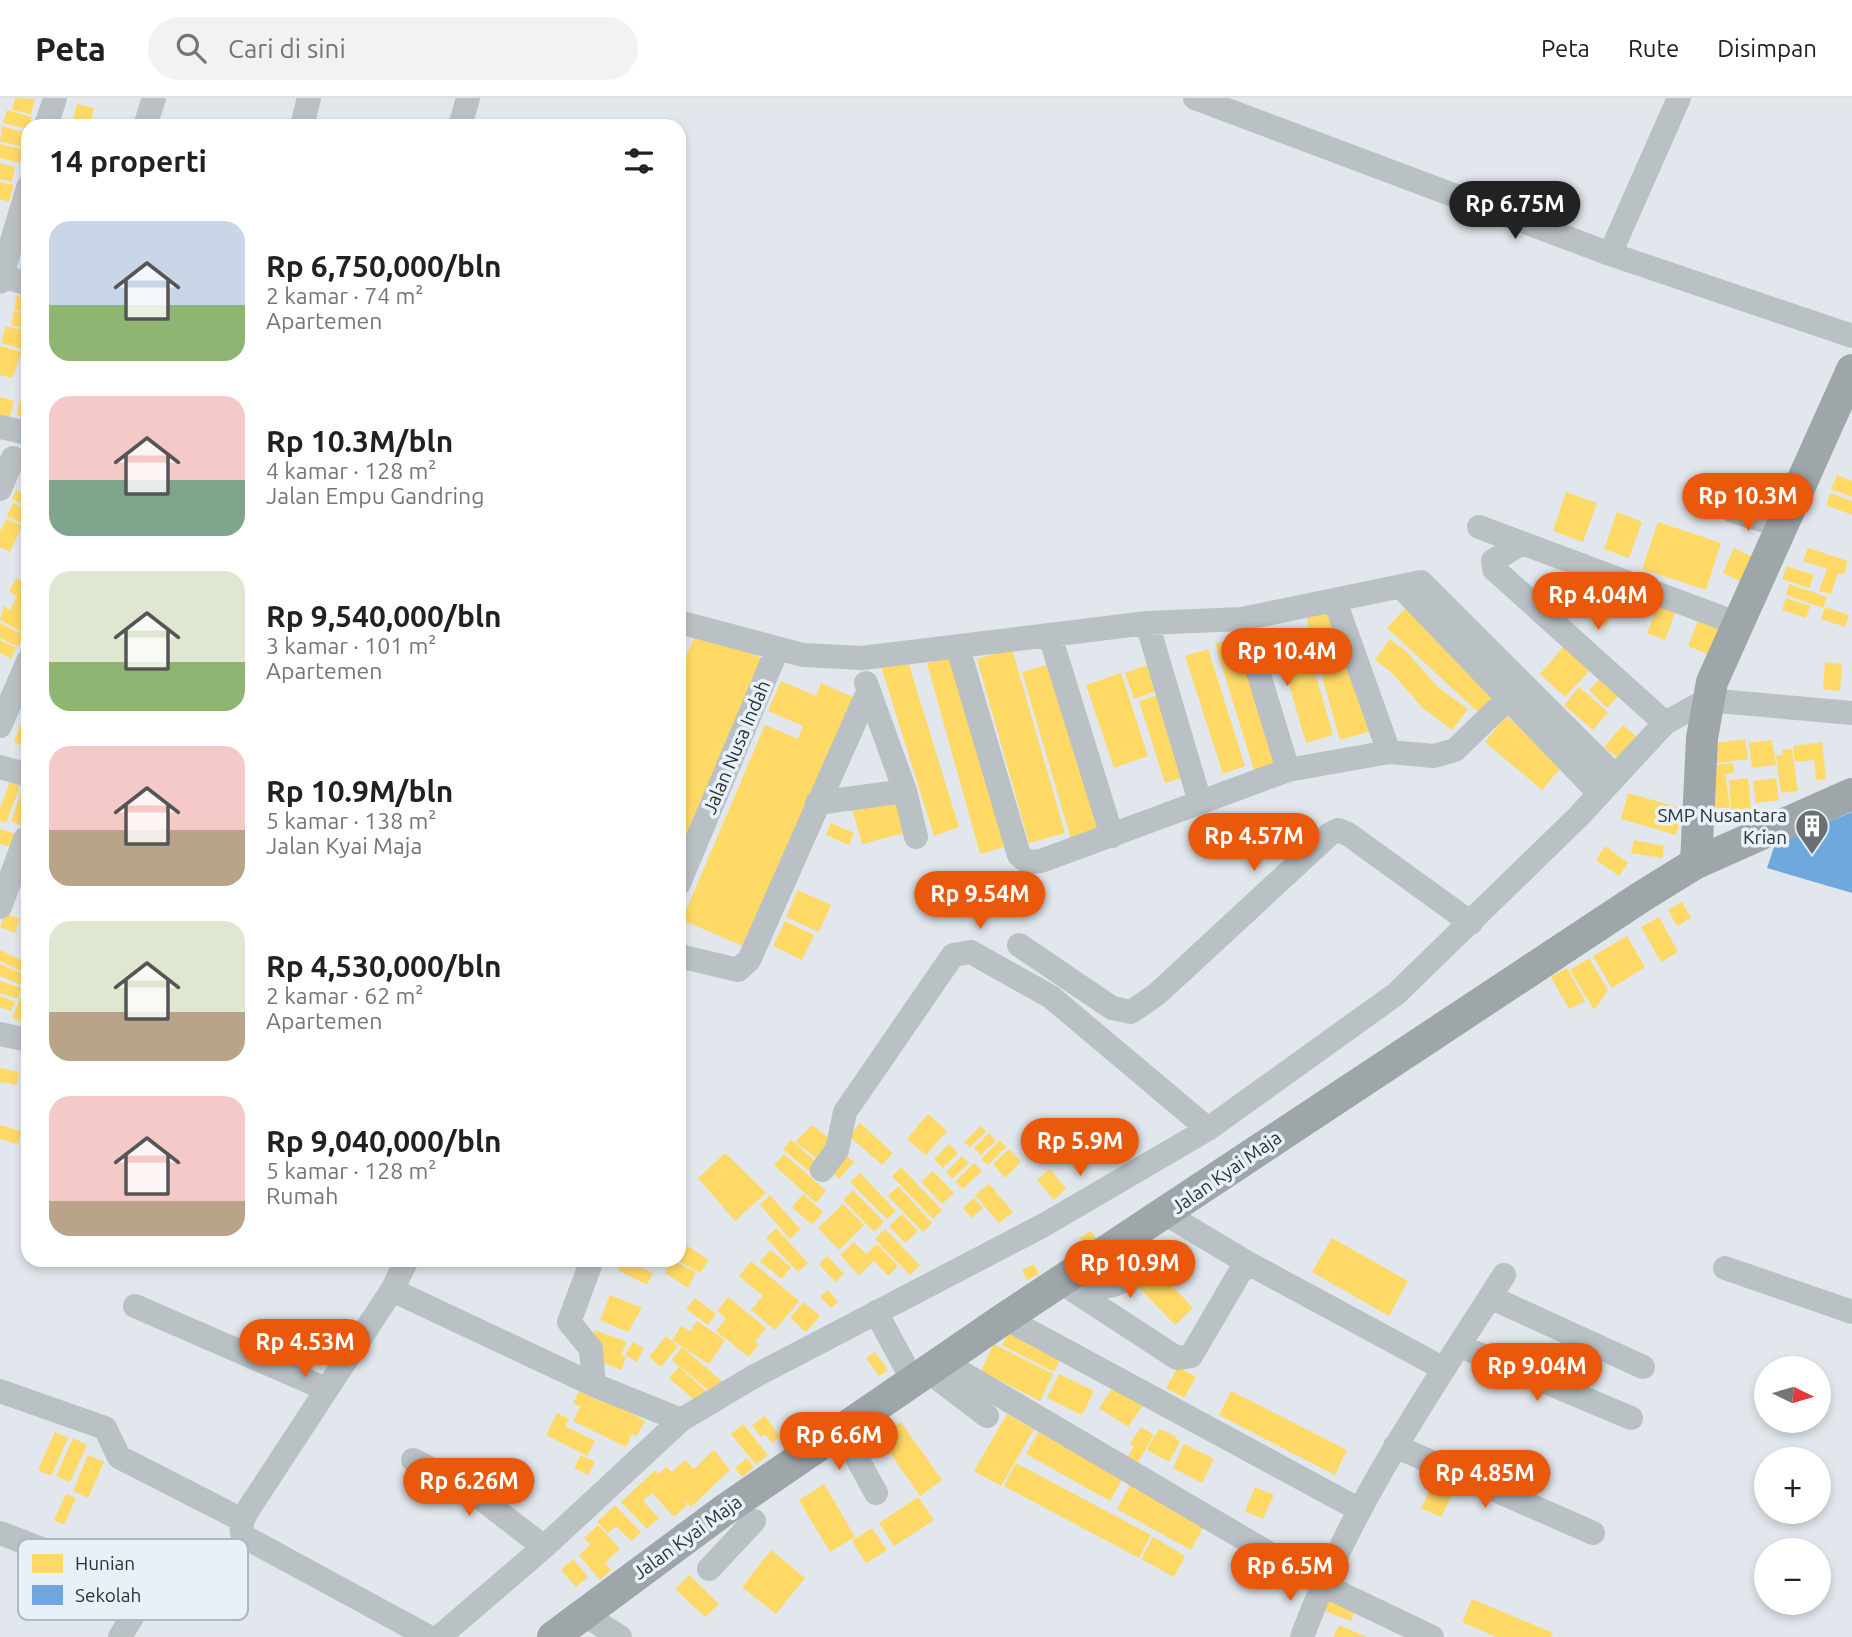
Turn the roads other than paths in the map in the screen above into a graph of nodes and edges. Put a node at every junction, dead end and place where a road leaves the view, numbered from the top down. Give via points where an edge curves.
1 (55, 98) edge
2 (309, 98) edge
3 (468, 98) edge
4 (1195, 98) edge
5 (1679, 98) edge
6 (48, 119) edge
7 (304, 119) edge
8 (462, 119) edge
9 (21, 199) edge
10 (9, 220) edge
11 (1610, 254) junction
12 (10, 267) edge
13 (1852, 336) edge
14 (1848, 387) edge
15 (0, 427) edge
16 (21, 432) edge
17 (14, 458) edge
18 (0, 489) edge
19 (1733, 511) dead end
20 (1780, 526) junction
21 (1479, 527) dead end
22 (1520, 544) junction
23 (1335, 601) junction
24 (1242, 619) junction
25 (1147, 623) junction
26 (1736, 623) junction
27 (686, 624) edge
28 (1050, 636) junction
29 (958, 648) junction
30 (777, 650) junction
31 (862, 658) junction
32 (21, 677) edge
33 (1516, 691) junction
34 (868, 692) junction
35 (1852, 713) edge
36 (1705, 717) junction
37 (1665, 723) junction
38 (0, 726) edge
39 (1389, 752) junction
40 (0, 767) edge
41 (1288, 770) junction
42 (21, 773) edge
43 (1606, 784) junction
44 (905, 791) junction
45 (1852, 794) edge
46 (1200, 802) junction
47 (817, 803) junction
48 (916, 836) dead end
49 (1112, 836) junction
50 (21, 850) edge
51 (1696, 863) junction
52 (686, 866) edge
53 (0, 907) edge
54 (1471, 923) junction
55 (1019, 945) dead end
56 (686, 958) edge
57 (0, 1034) edge
58 (21, 1039) edge
59 (1208, 1129) junction
60 (822, 1170) dead end
61 (1154, 1221) junction
62 (1246, 1262) junction
63 (404, 1267) edge
64 (589, 1267) edge
65 (1725, 1268) dead end
66 (1504, 1275) dead end
67 (1064, 1279) junction
68 (392, 1290) junction
69 (1490, 1297) junction
70 (135, 1306) dead end
71 (1852, 1312) edge
72 (1004, 1318) junction
73 (884, 1327) junction
74 (1460, 1346) junction
75 (1643, 1367) dead end
76 (1444, 1369) junction
77 (928, 1371) junction
78 (594, 1385) junction
79 (326, 1390) junction
80 (0, 1391) edge
81 (987, 1416) dead end
82 (1631, 1418) dead end
83 (681, 1420) junction
84 (841, 1429) junction
85 (1395, 1446) junction
86 (413, 1460) dead end
87 (876, 1493) dead end
88 (1358, 1509) junction
89 (723, 1511) junction
90 (242, 1520) junction
91 (754, 1521) dead end
92 (0, 1533) edge
93 (1593, 1533) dead end
94 (18, 1540) edge
95 (736, 1540) junction
96 (544, 1547) junction
97 (709, 1569) dead end
98 (1321, 1584) junction
99 (583, 1614) junction
100 (130, 1620) edge
101 (120, 1637) edge
102 (429, 1637) edge
103 (439, 1637) edge
104 (553, 1637) edge
105 (620, 1637) edge
106 (1302, 1637) edge
107 (1432, 1637) edge

1 - 6 street
2 - 7 street
3 - 8 street
4 - 11 street
5 - 11 street
9 - 10 street
10 - 12 street
11 - 13 street
14 - 20 main road
15 - 16 street
17 - 18 street
19 - 20 street
20 - 26 main road
21 - 22 street
22 - 26 street
22 - 37 street via 1493,561 1494,569
23 - 24 street
23 - 33 street via 1411,584
23 - 39 street
24 - 25 street
24 - 41 street
25 - 28 street
25 - 46 street
26 - 36 main road
27 - 30 street
28 - 29 street
28 - 49 street
29 - 31 street
29 - 49 street via 1019,855 1028,862 1041,860
30 - 31 street
30 - 52 street, Jalan Nusa Indah
31 - 34 street
32 - 38 street
33 - 39 street via 1455,750 1444,755
33 - 43 street
34 - 44 street
34 - 47 street
35 - 36 street
36 - 37 street
36 - 51 main road
37 - 43 street
39 - 41 street
40 - 42 street
41 - 46 street
43 - 54 street
44 - 47 street
44 - 48 street
45 - 51 main road, Jalan Kyai Maja
46 - 49 street
47 - 56 street via 749,960 738,970
50 - 53 street
51 - 61 main road, Jalan Kyai Maja
54 - 55 street via 1338,830 1131,1013 1112,1008
54 - 59 street via 1396,994
57 - 58 street
59 - 60 street via 1051,998 971,952 953,955 845,1112 837,1150
59 - 73 street via 1044,1225
61 - 62 street
61 - 67 main road, Jalan Kyai Maja
62 - 67 street via 1185,1359 1177,1358
62 - 76 street
63 - 68 street
64 - 78 street via 569,1322 591,1349
65 - 71 street
66 - 69 street
67 - 72 main road, Jalan Kyai Maja
68 - 78 street
68 - 79 street
69 - 74 street
69 - 75 street
70 - 79 street
72 - 77 main road, Jalan Kyai Maja
72 - 88 street
73 - 77 street
73 - 83 street via 753,1377
74 - 76 street
74 - 82 street
76 - 85 street
77 - 81 street
77 - 84 main road, Jalan Kyai Maja
77 - 98 street
78 - 83 street
79 - 90 street
80 - 90 street via 105,1428 119,1457
83 - 96 street
84 - 87 street
84 - 89 main road, Jalan Kyai Maja
85 - 88 street
85 - 93 street
86 - 96 street via 466,1487
88 - 98 street
89 - 95 street
89 - 99 main road, Jalan Kyai Maja
90 - 102 street via 243,1536
91 - 95 street
92 - 94 street
95 - 97 street
96 - 103 street
98 - 106 street
98 - 107 street
99 - 104 main road, Jalan Kyai Maja
99 - 105 street
100 - 101 street

